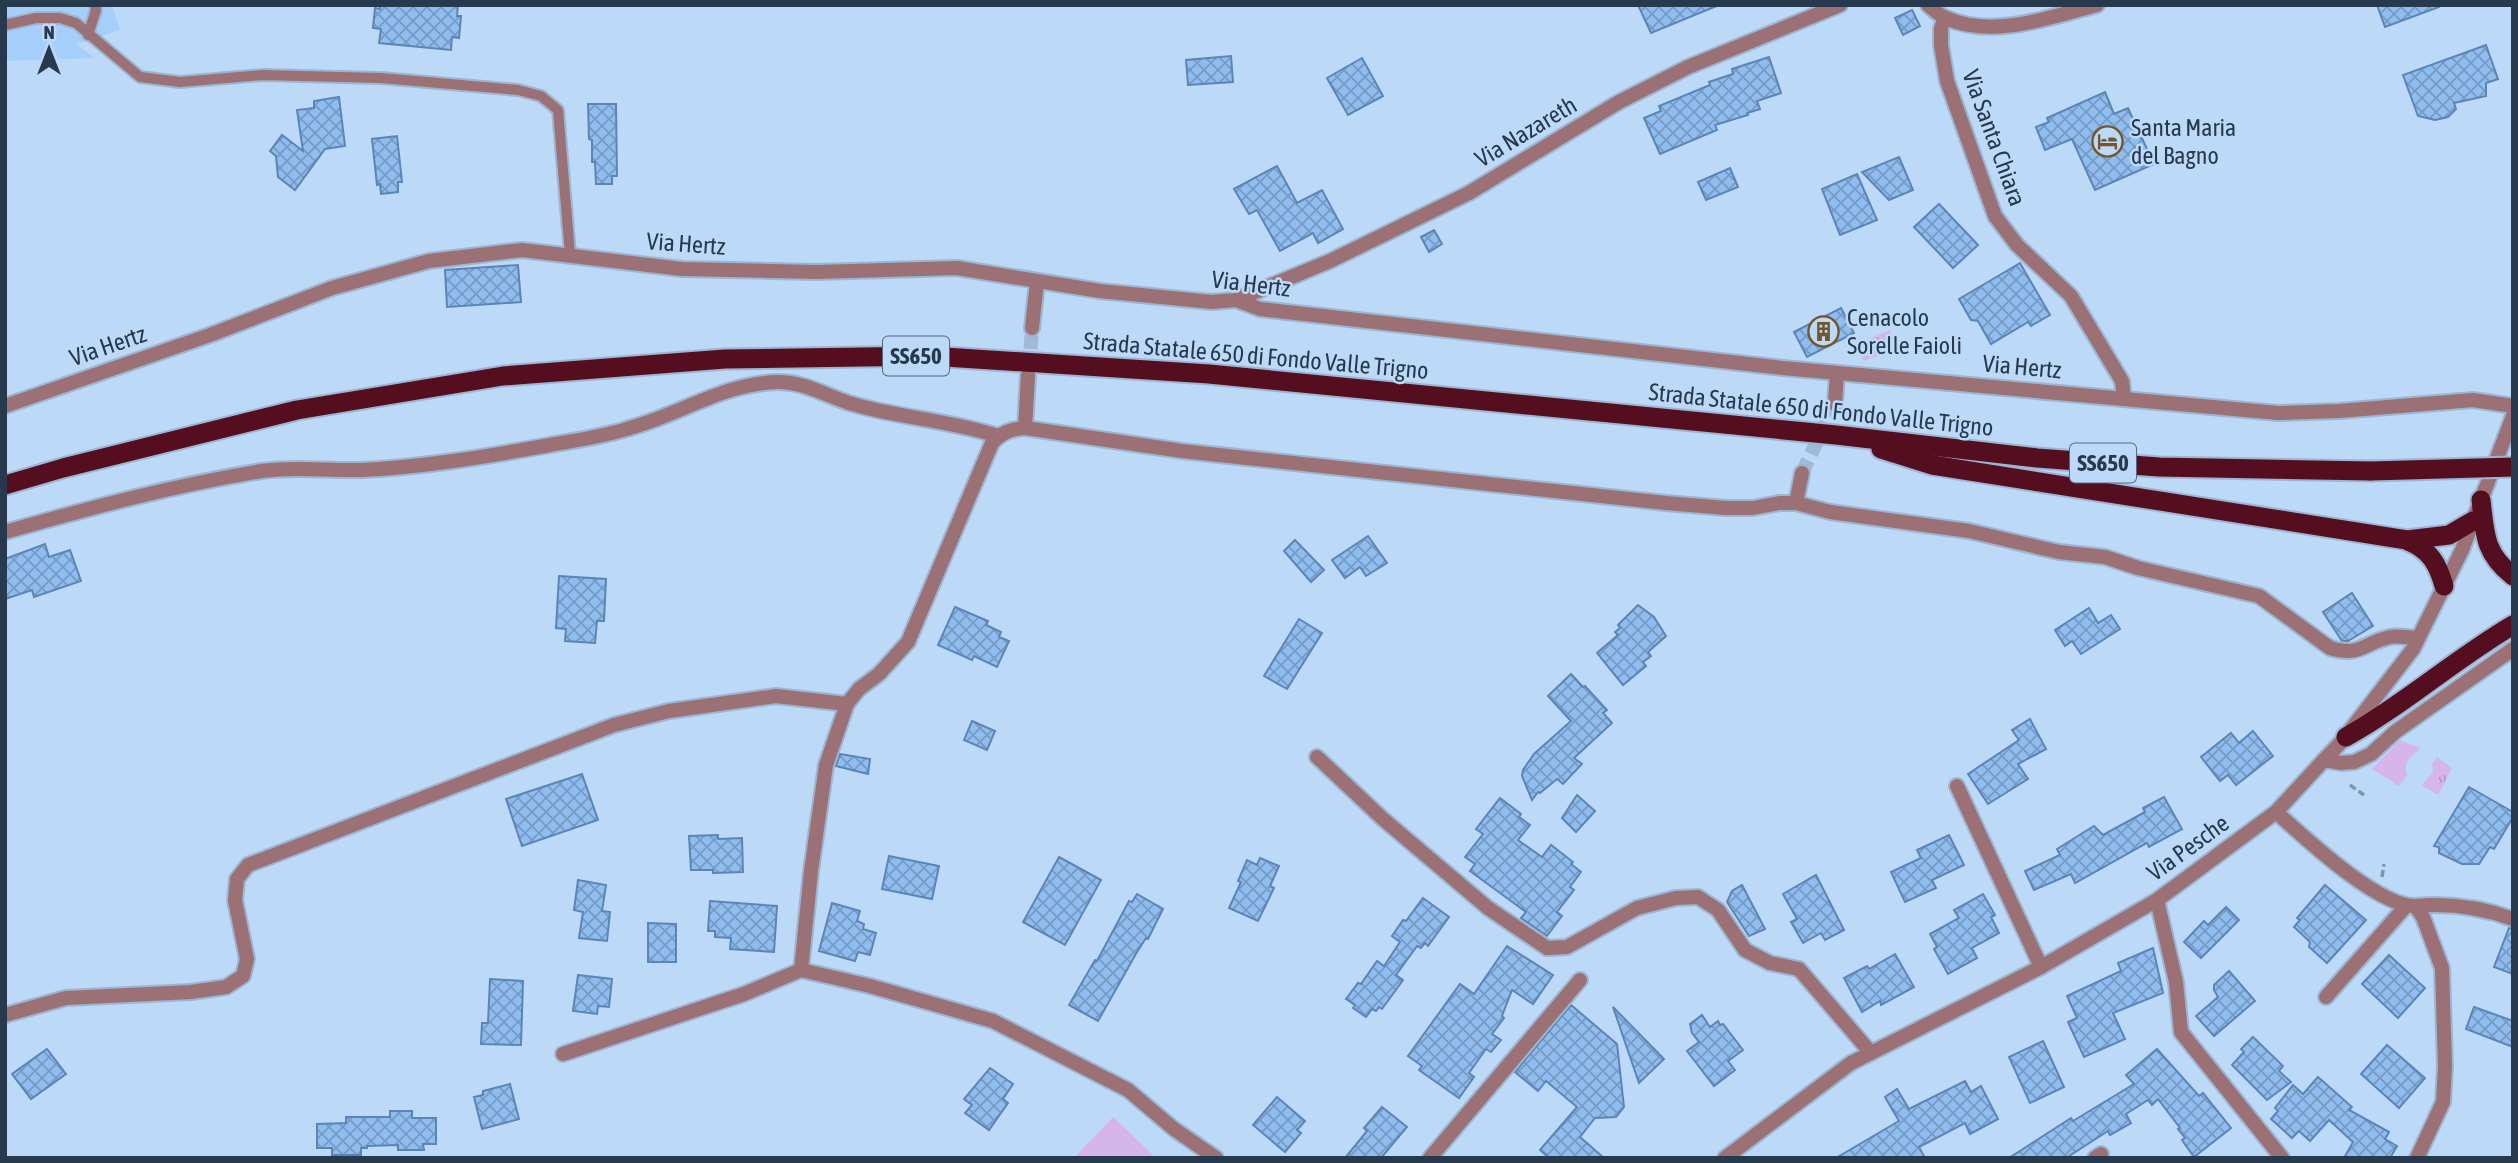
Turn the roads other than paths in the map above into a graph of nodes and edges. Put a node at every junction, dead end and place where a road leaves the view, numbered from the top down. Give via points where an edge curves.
1 (95, 5) edge
2 (1840, 5) edge
3 (1928, 5) edge
4 (2096, 5) edge
5 (1945, 18) junction
6 (5, 24) edge
7 (88, 35) junction
8 (570, 254) junction
9 (1037, 282) junction
10 (1236, 300) junction
11 (1032, 328) tunnel mouth
12 (1838, 373) junction
13 (1028, 375) tunnel mouth
14 (2124, 399) junction
15 (1835, 404) tunnel mouth
16 (5, 406) edge
17 (2513, 406) edge
18 (2513, 416) edge
19 (1025, 428) junction
20 (1836, 435) junction
21 (998, 436) junction
22 (2513, 467) edge
23 (1802, 473) tunnel mouth
24 (5, 485) edge
25 (2481, 500) junction
26 (1796, 503) junction
27 (2473, 521) junction
28 (5, 531) edge
29 (2407, 540) junction
30 (2513, 576) edge
31 (2444, 586) junction
32 (2513, 625) edge
33 (2418, 638) junction
34 (2513, 649) edge
35 (847, 704) junction
36 (2346, 737) junction
37 (1317, 757) dead end
38 (2324, 760) junction
39 (1957, 786) dead end
40 (2276, 812) junction
41 (2157, 900) junction
42 (2410, 906) junction
43 (2512, 917) edge
44 (2041, 967) junction
45 (801, 970) junction
46 (1580, 980) dead end
47 (2326, 997) dead end
48 (5, 1015) edge
49 (1871, 1053) junction
50 (563, 1054) dead end
51 (1730, 1156) edge
52 (1216, 1158) edge
53 (1430, 1158) edge
54 (2282, 1158) edge
55 (2417, 1158) edge

1 - 7 lane
2 - 10 street, Via Nazareth via 1688,67 1619,102 1469,193 1330,261
3 - 5 street
4 - 5 street via 2002,27
5 - 14 street, Via Santa Chiara via 1941,45 1947,81 1994,216 2071,296 2122,381
6 - 7 lane via 60,18 75,23
7 - 8 lane via 140,77 180,82 263,75 381,78 541,96 558,110
8 - 9 street, Via Hertz via 682,269 957,268
8 - 16 street, Via Hertz via 522,250 429,261 332,288
9 - 10 street, Via Hertz via 1212,302
9 - 11 street
10 - 12 street, Via Hertz via 1260,309
12 - 14 street, Via Hertz
12 - 15 street
13 - 19 street
14 - 17 street, Via Hertz via 2278,413 2473,400
18 - 25 street, Via Pesche
19 - 21 street
19 - 26 street via 1182,451 1666,503 1753,508
20 - 22 highway, Strada Statale 650 di Fondo Valle Trigno / SS650, bridge via 2146,466 2371,471
20 - 24 highway, Strada Statale 650 di Fondo Valle Trigno / SS650 via 1209,374 929,356 725,359 503,376 297,410
20 - 29 highway via 1932,465
21 - 28 street via 848,403 807,386 762,383 735,388 632,428 551,444 364,470 265,471 112,502
21 - 35 street via 908,642
23 - 26 street
25 - 27 street, Via Pesche
25 - 30 highway via 2488,548
26 - 33 street via 2105,557 2259,596 2330,649 2341,652 2364,649 2391,637
27 - 29 highway via 2449,535
27 - 31 street, Via Pesche
29 - 31 highway via 2431,555
31 - 33 street, Via Pesche
32 - 36 highway
33 - 36 street, Via Pesche
34 - 38 street via 2371,754 2354,762
35 - 45 street via 825,765
35 - 48 street via 776,696 614,724 248,865 237,878 236,900 247,959 243,976 226,987 66,998
36 - 38 street, Via Pesche
37 - 49 street via 1489,908 1547,948 1567,947 1637,908 1698,897 1718,910 1745,950 1770,963 1799,969
38 - 40 street, Via Pesche
39 - 44 street
40 - 41 street, Via Pesche
40 - 42 street via 2328,858 2380,893
41 - 44 street, Via Pesche
41 - 54 street via 2176,982 2181,1032
42 - 43 street via 2469,906
42 - 47 street
42 - 55 street via 2423,917 2442,968 2445,1067 2443,1102
44 - 49 street, Via Pesche
45 - 50 street via 744,994
45 - 52 street via 993,1021 1128,1090
46 - 53 street
49 - 51 street, Via Pesche via 1851,1063

